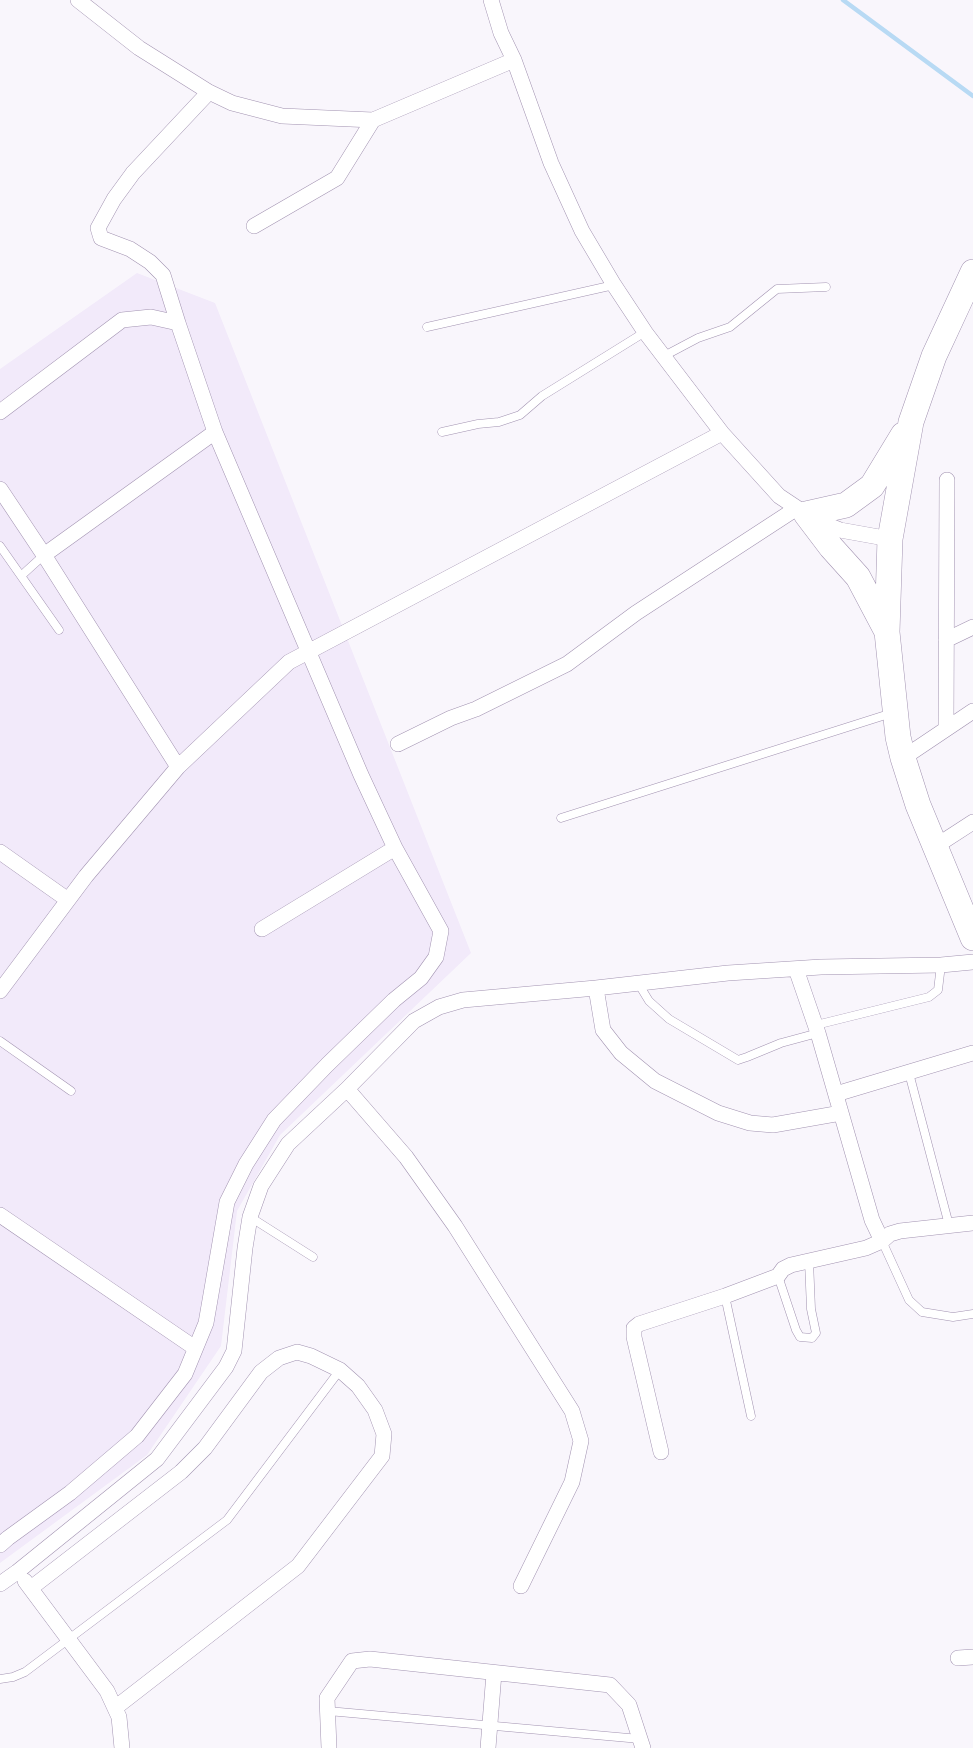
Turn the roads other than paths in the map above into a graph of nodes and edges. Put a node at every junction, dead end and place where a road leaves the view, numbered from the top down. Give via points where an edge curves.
1 (78, 0) edge
2 (491, 0) edge
3 (514, 60) junction
4 (209, 92) junction
5 (372, 120) junction
6 (254, 226) dead end
7 (973, 272) edge
8 (614, 284) junction
9 (826, 288) dead end
10 (178, 323) junction
11 (427, 328) dead end
12 (645, 332) junction
13 (664, 356) junction
14 (0, 412) edge
15 (911, 422) junction
16 (215, 432) junction
17 (442, 432) dead end
18 (722, 433) junction
19 (947, 480) dead end
20 (0, 489) edge
21 (801, 511) junction
22 (890, 539) junction
23 (0, 546) edge
24 (44, 555) junction
25 (22, 575) junction
26 (973, 627) edge
27 (59, 630) dead end
28 (887, 632) junction
29 (946, 640) junction
30 (310, 651) junction
31 (973, 711) edge
32 (894, 712) junction
33 (946, 729) junction
34 (398, 744) dead end
35 (903, 758) junction
36 (178, 767) junction
37 (561, 818) dead end
38 (973, 822) edge
39 (936, 846) junction
40 (395, 848) junction
41 (0, 852) edge
42 (68, 900) junction
43 (262, 929) dead end
44 (973, 938) edge
45 (973, 962) edge
46 (941, 966) junction
47 (796, 969) junction
48 (638, 983) junction
49 (596, 988) junction
50 (0, 991) edge
51 (817, 1029) junction
52 (0, 1041) edge
53 (973, 1053) edge
54 (909, 1073) junction
55 (347, 1089) junction
56 (71, 1091) dead end
57 (836, 1094) junction
58 (841, 1113) junction
59 (0, 1215) edge
60 (250, 1217) junction
61 (973, 1222) edge
62 (949, 1225) junction
63 (220, 1241) junction
64 (882, 1241) junction
65 (245, 1248) junction
66 (313, 1256) dead end
67 (809, 1261) junction
68 (778, 1276) junction
69 (725, 1296) junction
70 (973, 1314) edge
71 (195, 1348) junction
72 (340, 1370) junction
73 (751, 1416) dead end
74 (661, 1452) dead end
75 (3, 1538) edge
76 (18, 1572) junction
77 (0, 1584) edge
78 (521, 1586) dead end
79 (31, 1588) junction
80 (68, 1639) junction
81 (973, 1657) edge
82 (958, 1658) dead end
83 (494, 1673) junction
84 (0, 1679) edge
85 (115, 1708) junction
86 (328, 1711) junction
87 (490, 1726) junction
88 (642, 1743) edge
89 (122, 1748) edge
90 (330, 1748) edge
91 (488, 1748) edge

1 - 4 street via 139,48
2 - 3 street via 501,34
3 - 5 street
3 - 8 street via 550,163 582,231
4 - 5 street via 232,103 282,116
4 - 10 street via 133,173 98,228 101,238 130,250 150,262 163,275
5 - 6 street via 338,178
7 - 15 main road via 934,356
8 - 11 lane
8 - 12 street
9 - 13 lane via 777,289 730,327 698,338
10 - 14 street via 151,317 122,320
10 - 16 street
12 - 13 street
12 - 17 lane via 542,396 520,415
13 - 18 street
15 - 21 main road via 872,486 846,505
15 - 22 main road
16 - 24 street
16 - 30 street
18 - 21 street via 779,496
18 - 30 street
19 - 29 street
20 - 24 street
21 - 22 street via 840,530
21 - 28 main road via 858,577
21 - 34 street via 636,613 567,664
22 - 28 main road
23 - 25 lane
24 - 25 lane
24 - 36 street
25 - 27 lane
26 - 29 street
28 - 32 main road
29 - 33 street
30 - 36 street via 289,662
30 - 40 street
31 - 33 street
32 - 35 main road
32 - 37 lane
33 - 35 street
35 - 39 main road
36 - 42 street
38 - 39 street
39 - 44 main road
40 - 43 street
40 - 63 street via 441,931 436,957 421,978 394,1000 274,1120 227,1202
41 - 42 street
42 - 50 street
45 - 46 street
46 - 47 street
46 - 51 lane via 938,990 929,997
47 - 48 street
47 - 51 street
48 - 49 street
48 - 51 lane via 649,1001 669,1019 738,1060
49 - 55 street via 462,1000 440,1007 414,1021
49 - 58 street via 603,1030 621,1053 655,1080 718,1113 750,1123 774,1125
51 - 57 street
52 - 56 lane
53 - 54 street
54 - 57 street
54 - 62 lane
55 - 60 street via 288,1144 262,1186
55 - 78 street via 406,1157 455,1226 572,1411 581,1441 572,1482
57 - 58 street
58 - 64 street via 872,1220
59 - 71 street
60 - 65 street
60 - 66 lane
61 - 62 street
62 - 64 street via 900,1231
63 - 65 street
63 - 71 street via 206,1323
64 - 67 street via 866,1248
64 - 70 lane via 908,1300 922,1312 953,1317
65 - 76 street via 234,1351 226,1367 157,1459
67 - 68 street via 791,1265
67 - 68 lane via 811,1309 816,1333 812,1338 800,1336 796,1330
68 - 69 street
69 - 73 lane
69 - 74 street via 634,1328
71 - 75 street via 185,1374 137,1436 70,1493
72 - 79 street via 296,1352 279,1358 261,1372 205,1448 181,1472
72 - 80 lane via 227,1520
72 - 85 street via 358,1386 375,1410 384,1434 382,1456 298,1566
76 - 77 street
76 - 79 street
79 - 80 street
80 - 84 lane via 25,1672
80 - 85 street via 107,1691
81 - 82 street
83 - 86 street via 370,1659 352,1661 327,1698
83 - 87 street
83 - 88 street via 610,1685 628,1705
85 - 89 street
86 - 87 lane
86 - 90 street
87 - 88 lane
87 - 91 street

